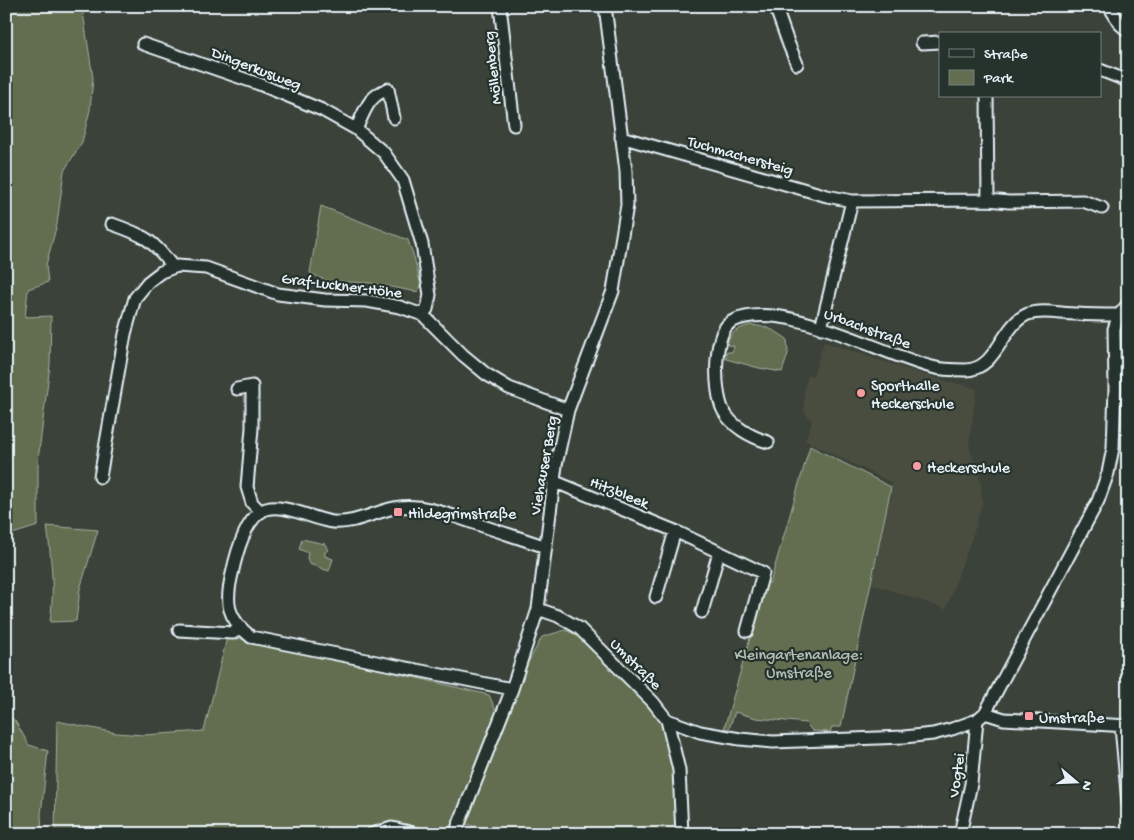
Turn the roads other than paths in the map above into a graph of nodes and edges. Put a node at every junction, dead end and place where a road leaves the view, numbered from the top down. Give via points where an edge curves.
1 (500, 6) edge
2 (605, 6) edge
3 (775, 6) edge
4 (1109, 6) edge
5 (1128, 31) edge
6 (939, 42) edge
7 (922, 43) dead end
8 (143, 44) dead end
9 (798, 64) dead end
10 (1102, 71) edge
11 (1128, 81) edge
12 (987, 98) edge
13 (394, 118) dead end
14 (514, 125) dead end
15 (356, 129) junction
16 (621, 137) junction
17 (988, 200) junction
18 (852, 201) junction
19 (1102, 208) dead end
20 (112, 224) dead end
21 (173, 267) junction
22 (1128, 304) edge
23 (423, 315) junction
24 (1119, 315) junction
25 (821, 328) junction
26 (237, 389) dead end
27 (568, 410) junction
28 (768, 442) dead end
29 (100, 477) dead end
30 (553, 481) junction
31 (261, 512) junction
32 (674, 531) junction
33 (546, 547) junction
34 (719, 552) junction
35 (656, 597) dead end
36 (538, 609) junction
37 (702, 612) dead end
38 (239, 628) junction
39 (179, 630) dead end
40 (747, 631) dead end
41 (512, 689) junction
42 (981, 717) junction
43 (667, 720) junction
44 (1124, 726) edge
45 (1128, 803) edge
46 (372, 834) edge
47 (418, 834) edge
48 (455, 834) edge
49 (682, 834) edge
50 (960, 834) edge

1 - 14 street, Möllenberg
2 - 16 street, Viehauser Berg
3 - 9 street
4 - 5 street
6 - 7 street
8 - 15 street, Dingerkusweg via 259,84 322,110
10 - 11 street
12 - 17 street
13 - 15 street via 388,89 370,101
15 - 23 street, Dingerkusweg via 384,153 403,180 422,244 430,294
16 - 18 street, Tuchmachersteig
16 - 27 street, Viehauser Berg via 626,205 613,290
17 - 18 street, Tuchmachersteig
17 - 19 street, Tuchmachersteig via 1083,201
18 - 25 street
20 - 21 street via 150,240
21 - 23 street, Graf-Luckner-Höhe via 206,268 278,294 367,302 400,307
21 - 29 street via 148,282 135,298 125,334
22 - 24 street
23 - 27 street, Graf-Luckner-Höhe via 486,374 508,388
24 - 25 street, Urbachstraße via 1030,313 1019,319 987,361 980,367 967,370 933,368
24 - 42 street via 1114,329 1113,448 1108,473 1094,509
25 - 28 street, Urbachstraße via 773,315 732,321 720,336 718,392 723,409 730,421
26 - 31 street via 252,386 247,487 252,503
27 - 30 street, Viehauser Berg
30 - 32 street, Hitzbleek
30 - 33 street, Viehauser Berg
31 - 33 street via 287,509 319,520 349,522 400,507 428,509
31 - 38 street via 248,527 232,576 229,603 232,618
32 - 34 street, Hitzbleek
32 - 35 street
33 - 36 street, Viehauser Berg
34 - 37 street
34 - 40 street, Hitzbleek via 763,573
36 - 41 street, Viehauser Berg
36 - 43 street, Umstraße via 579,628
38 - 39 street via 232,633
38 - 41 street via 251,637
41 - 48 street, Viehauser Berg
42 - 43 street via 933,734 773,742 719,736
42 - 44 street
42 - 50 street, Vogtei
43 - 49 street via 679,770
44 - 45 street
46 - 47 street via 392,828

